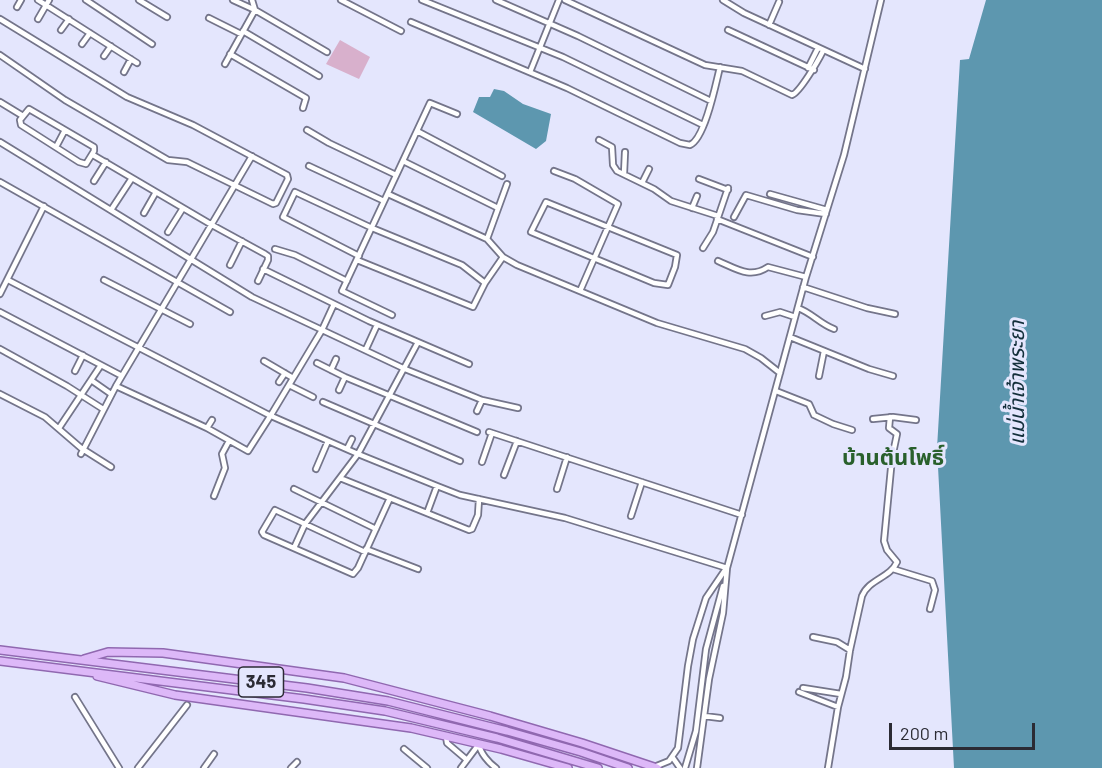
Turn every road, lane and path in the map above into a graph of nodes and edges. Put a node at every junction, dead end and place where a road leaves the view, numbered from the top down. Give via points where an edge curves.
1 (21, 0) edge
2 (38, 0) edge
3 (86, 0) edge
4 (139, 0) edge
5 (233, 0) edge
6 (252, 0) edge
7 (342, 0) edge
8 (422, 0) edge
9 (496, 0) edge
10 (559, 0) edge
11 (565, 0) edge
12 (723, 0) edge
13 (881, 0) edge
14 (47, 2) edge
15 (779, 2) dead end
16 (734, 3) edge
17 (17, 7) dead end
18 (255, 10) junction
19 (167, 17) dead end
20 (209, 18) dead end
21 (0, 19) edge
22 (38, 19) dead end
23 (69, 19) junction
24 (411, 22) dead end
25 (549, 24) junction
26 (769, 25) junction
27 (61, 30) dead end
28 (728, 30) dead end
29 (401, 31) dead end
30 (242, 32) junction
31 (90, 33) junction
32 (82, 44) dead end
33 (152, 44) dead end
34 (111, 46) junction
35 (539, 48) junction
36 (818, 48) junction
37 (824, 51) junction
38 (327, 52) dead end
39 (230, 54) junction
40 (0, 56) edge
41 (104, 56) dead end
42 (131, 59) junction
43 (137, 63) dead end
44 (225, 64) dead end
45 (720, 67) junction
46 (811, 68) junction
47 (865, 69) junction
48 (124, 72) dead end
49 (530, 72) junction
50 (319, 76) dead end
51 (711, 100) junction
52 (0, 102) edge
53 (303, 108) dead end
54 (457, 114) dead end
55 (23, 116) junction
56 (703, 125) junction
57 (65, 130) junction
58 (307, 130) dead end
59 (417, 131) junction
60 (599, 140) dead end
61 (0, 142) edge
62 (56, 147) junction
63 (626, 152) dead end
64 (93, 155) junction
65 (252, 156) junction
66 (403, 160) junction
67 (106, 162) junction
68 (309, 166) dead end
69 (649, 169) dead end
70 (554, 171) dead end
71 (624, 174) junction
72 (396, 175) junction
73 (502, 176) dead end
74 (132, 178) junction
75 (699, 179) dead end
76 (94, 181) dead end
77 (0, 182) edge
78 (642, 183) junction
79 (507, 184) dead end
80 (236, 185) junction
81 (156, 192) junction
82 (388, 194) junction
83 (770, 194) dead end
84 (697, 196) dead end
85 (384, 201) junction
86 (44, 206) junction
87 (183, 208) junction
88 (498, 208) junction
89 (692, 208) junction
90 (111, 210) junction
91 (826, 212) junction
92 (144, 213) dead end
93 (717, 217) junction
94 (734, 217) dead end
95 (212, 225) junction
96 (607, 227) junction
97 (372, 228) junction
98 (168, 232) dead end
99 (487, 239) junction
100 (242, 241) junction
101 (703, 248) dead end
102 (275, 249) dead end
103 (813, 256) junction
104 (503, 257) junction
105 (358, 258) junction
106 (594, 258) junction
107 (191, 261) junction
108 (718, 261) dead end
109 (230, 265) dead end
110 (263, 269) junction
111 (806, 277) junction
112 (8, 280) junction
113 (104, 280) dead end
114 (258, 281) dead end
115 (347, 281) junction
116 (179, 282) junction
117 (485, 283) junction
118 (803, 287) junction
119 (580, 291) junction
120 (0, 294) edge
121 (333, 304) junction
122 (798, 308) junction
123 (162, 310) junction
124 (0, 312) edge
125 (230, 312) dead end
126 (895, 314) dead end
127 (392, 315) dead end
128 (765, 316) dead end
129 (795, 317) junction
130 (190, 324) dead end
131 (377, 325) junction
132 (834, 329) dead end
133 (322, 330) junction
134 (790, 337) junction
135 (417, 344) junction
136 (139, 347) junction
137 (0, 349) edge
138 (366, 349) junction
139 (824, 351) junction
140 (83, 356) junction
141 (336, 359) dead end
142 (264, 361) dead end
143 (317, 363) dead end
144 (469, 364) dead end
145 (101, 365) junction
146 (405, 369) junction
147 (331, 370) junction
148 (75, 371) dead end
149 (285, 373) junction
150 (780, 373) junction
151 (122, 376) junction
152 (819, 376) dead end
153 (893, 376) dead end
154 (345, 377) junction
155 (293, 378) junction
156 (91, 380) junction
157 (279, 382) dead end
158 (289, 385) junction
159 (116, 386) junction
160 (339, 390) dead end
161 (776, 391) junction
162 (0, 394) edge
163 (111, 394) junction
164 (82, 395) junction
165 (390, 396) junction
166 (313, 397) dead end
167 (482, 400) junction
168 (324, 402) dead end
169 (518, 408) dead end
170 (103, 410) junction
171 (477, 411) dead end
172 (271, 416) junction
173 (890, 417) junction
174 (873, 418) dead end
175 (212, 420) dead end
176 (916, 420) dead end
177 (373, 423) junction
178 (207, 428) junction
179 (59, 429) junction
180 (852, 430) dead end
181 (477, 432) dead end
182 (352, 439) dead end
183 (229, 441) junction
184 (328, 441) junction
185 (517, 441) junction
186 (347, 449) junction
187 (82, 452) junction
188 (358, 454) junction
189 (567, 457) junction
190 (892, 458) junction
191 (460, 461) dead end
192 (906, 461) dead end
193 (482, 462) dead end
194 (111, 467) dead end
195 (316, 469) dead end
196 (504, 475) dead end
197 (340, 478) junction
198 (642, 482) junction
199 (437, 486) junction
200 (294, 489) dead end
201 (557, 489) dead end
202 (214, 496) dead end
203 (390, 498) junction
204 (479, 499) junction
205 (322, 503) junction
206 (427, 513) junction
207 (742, 515) junction
208 (632, 516) dead end
209 (305, 524) junction
210 (376, 529) junction
211 (294, 548) junction
212 (365, 551) junction
213 (727, 568) junction
214 (418, 569) dead end
215 (893, 569) junction
216 (724, 583) junction
217 (930, 609) dead end
218 (813, 637) dead end
219 (0, 650) edge
220 (850, 650) junction
221 (82, 660) junction
222 (0, 661) edge
223 (109, 677) junction
224 (841, 694) junction
225 (75, 697) dead end
226 (187, 705) dead end
227 (838, 707) junction
228 (490, 716) junction
229 (704, 716) junction
230 (720, 718) dead end
231 (475, 723) junction
232 (446, 736) junction
233 (497, 738) junction
234 (479, 744) junction
235 (404, 749) dead end
236 (214, 754) dead end
237 (518, 754) junction
238 (673, 758) junction
239 (467, 760) junction
240 (297, 762) dead end
241 (117, 767) edge
242 (656, 767) edge
243 (138, 768) edge
244 (204, 768) edge
245 (291, 768) edge
246 (427, 768) edge
247 (461, 768) edge
248 (496, 768) edge
249 (568, 768) edge
250 (598, 768) edge
251 (628, 768) edge
252 (682, 768) edge
253 (696, 768) edge
254 (828, 768) edge

1 - 17 street
2 - 14 street
3 - 33 street
4 - 19 street
5 - 18 street
6 - 18 street
7 - 29 street
8 - 35 street
9 - 25 street
10 - 25 street
11 - 45 street via 705,64
12 - 16 street
13 - 47 street
14 - 22 street
14 - 23 street
15 - 26 street
16 - 26 street via 744,13
18 - 30 street
18 - 38 street
20 - 30 street
21 - 65 street via 127,97
23 - 27 street
23 - 31 street
24 - 49 street
25 - 35 street
25 - 51 street
26 - 36 street
28 - 46 street
30 - 39 street
30 - 50 street
31 - 32 street
31 - 34 street
34 - 41 street
34 - 42 street
35 - 49 street
35 - 56 street
36 - 37 street
36 - 46 street
37 - 46 street
37 - 47 street
39 - 44 street
39 - 53 street via 306,98
40 - 80 street via 65,100 168,160 187,162
42 - 43 street
42 - 48 street
45 - 46 street via 742,71 792,96
45 - 51 street
47 - 91 street
49 - 56 street via 685,145 696,141
51 - 56 street
52 - 55 street
54 - 59 street via 430,103
55 - 57 street via 29,110
55 - 62 street via 21,125
57 - 62 street
57 - 64 street via 94,147
58 - 72 street
59 - 66 street
59 - 73 street
60 - 71 street via 612,147 614,168
61 - 90 street
62 - 64 street via 84,164
63 - 71 street
64 - 67 street
65 - 80 street
65 - 80 street via 289,177 276,203
66 - 72 street
66 - 88 street
67 - 74 street
67 - 76 street
68 - 85 street
69 - 78 street
70 - 96 street via 618,204
71 - 78 street
72 - 82 street
74 - 81 street
74 - 90 street
75 - 93 street via 728,189
77 - 86 street
78 - 89 street via 671,201
79 - 88 street
80 - 95 street
81 - 87 street
81 - 92 street
82 - 85 street
82 - 99 street
83 - 91 street
84 - 89 street
85 - 97 street
86 - 112 street
86 - 116 street
87 - 95 street
87 - 98 street
88 - 99 street
89 - 93 street
90 - 107 street
91 - 94 street via 788,207 746,195
91 - 103 street
93 - 101 street
93 - 103 street
95 - 100 street
95 - 107 street
96 - 106 street
96 - 106 street via 546,202 531,232
96 - 106 street via 677,255 668,285
97 - 105 street
97 - 105 street via 295,192 283,217
97 - 117 street via 462,265
99 - 104 street
100 - 109 street
100 - 110 street via 268,256
102 - 115 street
103 - 111 street
104 - 117 street
104 - 119 street
105 - 115 street
105 - 117 street via 473,307
106 - 119 street
107 - 116 street
107 - 133 street via 252,297
108 - 111 street via 748,273 768,267
110 - 114 street
110 - 121 street
111 - 118 street
112 - 120 street
112 - 136 street
113 - 123 street
115 - 127 street via 342,291
116 - 123 street
116 - 125 street
118 - 122 street
118 - 126 street
119 - 150 street via 657,323 745,349
121 - 131 street
121 - 133 street
122 - 129 street
122 - 132 street
123 - 130 street
123 - 136 street
124 - 140 street
128 - 129 street via 780,312
129 - 134 street
131 - 135 street
131 - 138 street
133 - 138 street
133 - 155 street
134 - 139 street
134 - 150 street
135 - 144 street
135 - 146 street
136 - 151 street
136 - 172 street
137 - 164 street
138 - 146 street
139 - 152 street
139 - 153 street
140 - 145 street
140 - 148 street
141 - 147 street
142 - 149 street
143 - 147 street
145 - 151 street
145 - 156 street
146 - 165 street
146 - 167 street
147 - 154 street
149 - 155 street
149 - 157 street
150 - 161 street
151 - 159 street
154 - 160 street
154 - 165 street
155 - 158 street
156 - 163 street
156 - 164 street
158 - 166 street
158 - 172 street
159 - 163 street
159 - 178 street
161 - 180 street via 809,404 814,415
161 - 207 street
162 - 179 street via 45,417
163 - 170 street
164 - 170 street
164 - 179 street
165 - 177 street
165 - 181 street
167 - 169 street
167 - 171 street
168 - 177 street
170 - 187 street
172 - 183 street via 248,451
172 - 184 street
173 - 174 street
173 - 176 street
173 - 190 street via 889,429 897,434
175 - 178 street
177 - 188 street
177 - 191 street
178 - 183 street
179 - 187 street
182 - 186 street
183 - 202 street via 222,454 225,468
184 - 186 street
184 - 195 street
185 - 189 street
185 - 193 street via 490,433
185 - 196 street
186 - 188 street
187 - 194 street
188 - 197 street
188 - 199 street
189 - 198 street
189 - 201 street
190 - 192 street
190 - 215 street via 884,541 897,559
197 - 203 street
197 - 205 street
198 - 207 street
198 - 208 street
199 - 204 street
199 - 206 street
200 - 205 street
203 - 206 street
203 - 210 street
204 - 206 street via 478,515 471,530
204 - 213 street via 565,518
205 - 209 street
205 - 210 street
207 - 213 street
209 - 211 street
209 - 211 street via 275,510 262,532
209 - 212 street
210 - 212 street
211 - 212 street via 353,574
212 - 214 street
213 - 216 street
213 - 238 street via 706,598 698,620 690,649 680,742
215 - 217 street via 932,581 935,590
215 - 220 street via 865,588
216 - 229 street via 726,594
216 - 252 street via 706,649 696,731
218 - 220 street via 837,642
219 - 221 main road, 345
220 - 224 street
221 - 228 main road via 108,652 184,655 306,671
221 - 231 main road, 345 via 307,688 413,707
222 - 223 main road, 345
223 - 232 main road via 175,695
223 - 233 main road, 345 via 409,715
224 - 227 street
224 - 227 street via 801,690
225 - 241 street
226 - 243 street
227 - 254 street
228 - 231 main road
228 - 242 main road
229 - 230 street
229 - 253 street
231 - 251 main road, 345
232 - 234 main road
232 - 239 street via 447,744
233 - 237 main road
233 - 250 main road, 345
234 - 237 main road
234 - 239 street
234 - 248 street
235 - 246 street
236 - 244 street
237 - 249 main road
238 - 242 street
238 - 252 street
239 - 247 street
240 - 245 street

